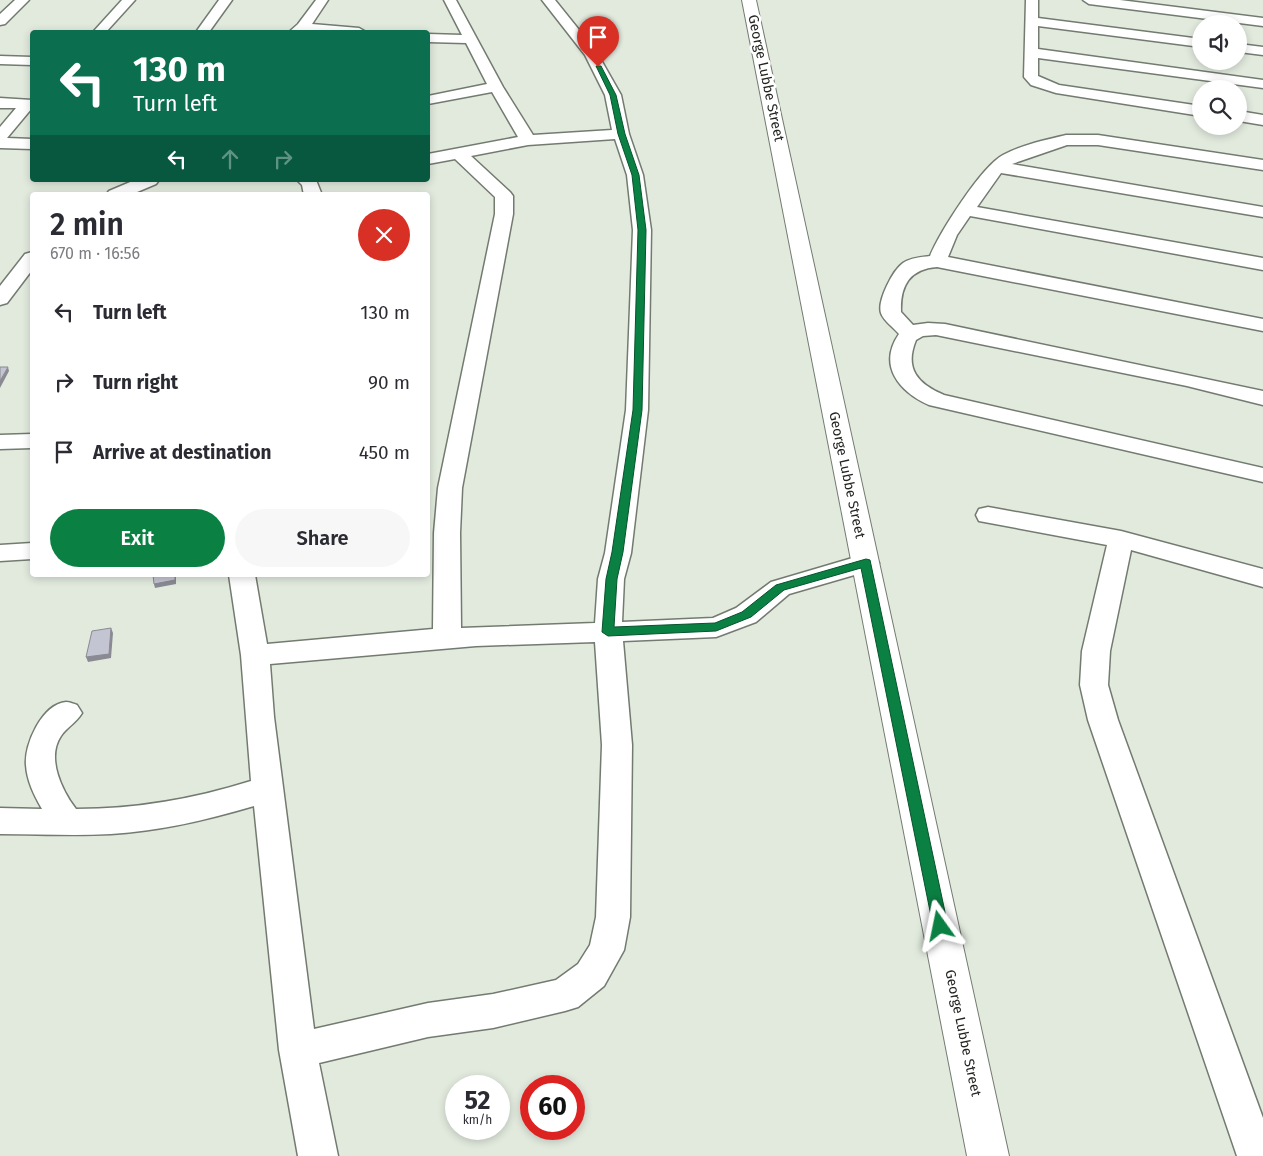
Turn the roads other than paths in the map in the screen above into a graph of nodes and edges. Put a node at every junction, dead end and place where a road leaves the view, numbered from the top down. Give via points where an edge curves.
1 (23, 0) edge
2 (129, 0) edge
3 (226, 0) edge
4 (322, 0) edge
5 (450, 0) edge
6 (548, 0) edge
7 (749, 0) edge
8 (1032, 0) edge
9 (1089, 0) edge
10 (0, 21) edge
11 (1032, 21) junction
12 (1263, 22) edge
13 (101, 30) edge
14 (204, 30) edge
15 (299, 30) edge
16 (430, 38) edge
17 (470, 39) junction
18 (1192, 42) edge
19 (1247, 49) edge
20 (1263, 51) edge
21 (1033, 53) junction
22 (0, 60) edge
23 (30, 61) edge
24 (1263, 84) edge
25 (496, 87) junction
26 (430, 100) edge
27 (0, 103) edge
28 (30, 104) edge
29 (1192, 110) edge
30 (1247, 117) edge
31 (1263, 120) edge
32 (622, 134) junction
33 (0, 137) edge
34 (528, 140) junction
35 (0, 143) edge
36 (30, 144) edge
37 (458, 153) junction
38 (430, 159) edge
39 (1263, 165) edge
40 (997, 167) junction
41 (146, 182) edge
42 (125, 192) edge
43 (964, 210) junction
44 (1263, 212) edge
45 (30, 261) edge
46 (938, 261) junction
47 (1263, 264) edge
48 (0, 300) edge
49 (1263, 325) edge
50 (910, 334) junction
51 (1263, 398) edge
52 (30, 441) edge
53 (0, 442) edge
54 (1263, 475) edge
55 (988, 516) dead end
56 (1120, 539) junction
57 (30, 551) edge
58 (0, 552) edge
59 (866, 563) junction
60 (242, 577) edge
61 (1263, 578) edge
62 (608, 632) junction
63 (446, 637) junction
64 (255, 655) junction
65 (67, 712) dead end
66 (267, 789) junction
67 (0, 820) edge
68 (66, 821) junction
69 (298, 1050) junction
70 (1252, 1111) edge
71 (318, 1156) edge
72 (988, 1156) edge
73 (1257, 1156) edge

1 - 10 street
2 - 13 street
3 - 14 street
4 - 15 street
5 - 17 street
6 - 32 street via 591,54 613,95
7 - 59 main road, George Lubbe Street
8 - 11 street
9 - 12 street
11 - 18 street
11 - 21 street
16 - 17 street
17 - 25 street
19 - 20 street
21 - 24 street
21 - 29 street via 1031,77 1046,86
22 - 23 street
25 - 26 street
25 - 34 street
27 - 28 street
28 - 33 street
30 - 31 street
32 - 34 street
32 - 62 street via 635,175 642,230 638,410 618,552 611,579
34 - 37 street
35 - 36 street
37 - 38 street
37 - 63 street via 504,196 504,214 450,488 446,533
39 - 40 street via 1078,138 1010,158
40 - 43 street
40 - 44 street
41 - 42 street
43 - 46 street via 948,235
43 - 47 street
45 - 48 street
46 - 49 street
46 - 50 street via 907,268 890,303 891,313
50 - 51 street via 925,329 945,330
50 - 54 street via 903,343 900,368 909,384 937,400
52 - 53 street
55 - 56 street
56 - 61 street
56 - 70 street via 1096,651 1094,685 1103,720
57 - 58 street
59 - 62 street via 780,588 746,615 716,627
59 - 72 main road, George Lubbe Street
60 - 64 street
62 - 63 street
62 - 69 street via 617,745 613,917 607,950 591,975 565,995 494,1011 428,1020
63 - 64 street
64 - 66 street
65 - 68 street via 50,729 40,752 42,776 54,805
66 - 68 street via 184,811 112,821
66 - 69 street
67 - 68 street
69 - 71 street
70 - 73 street

